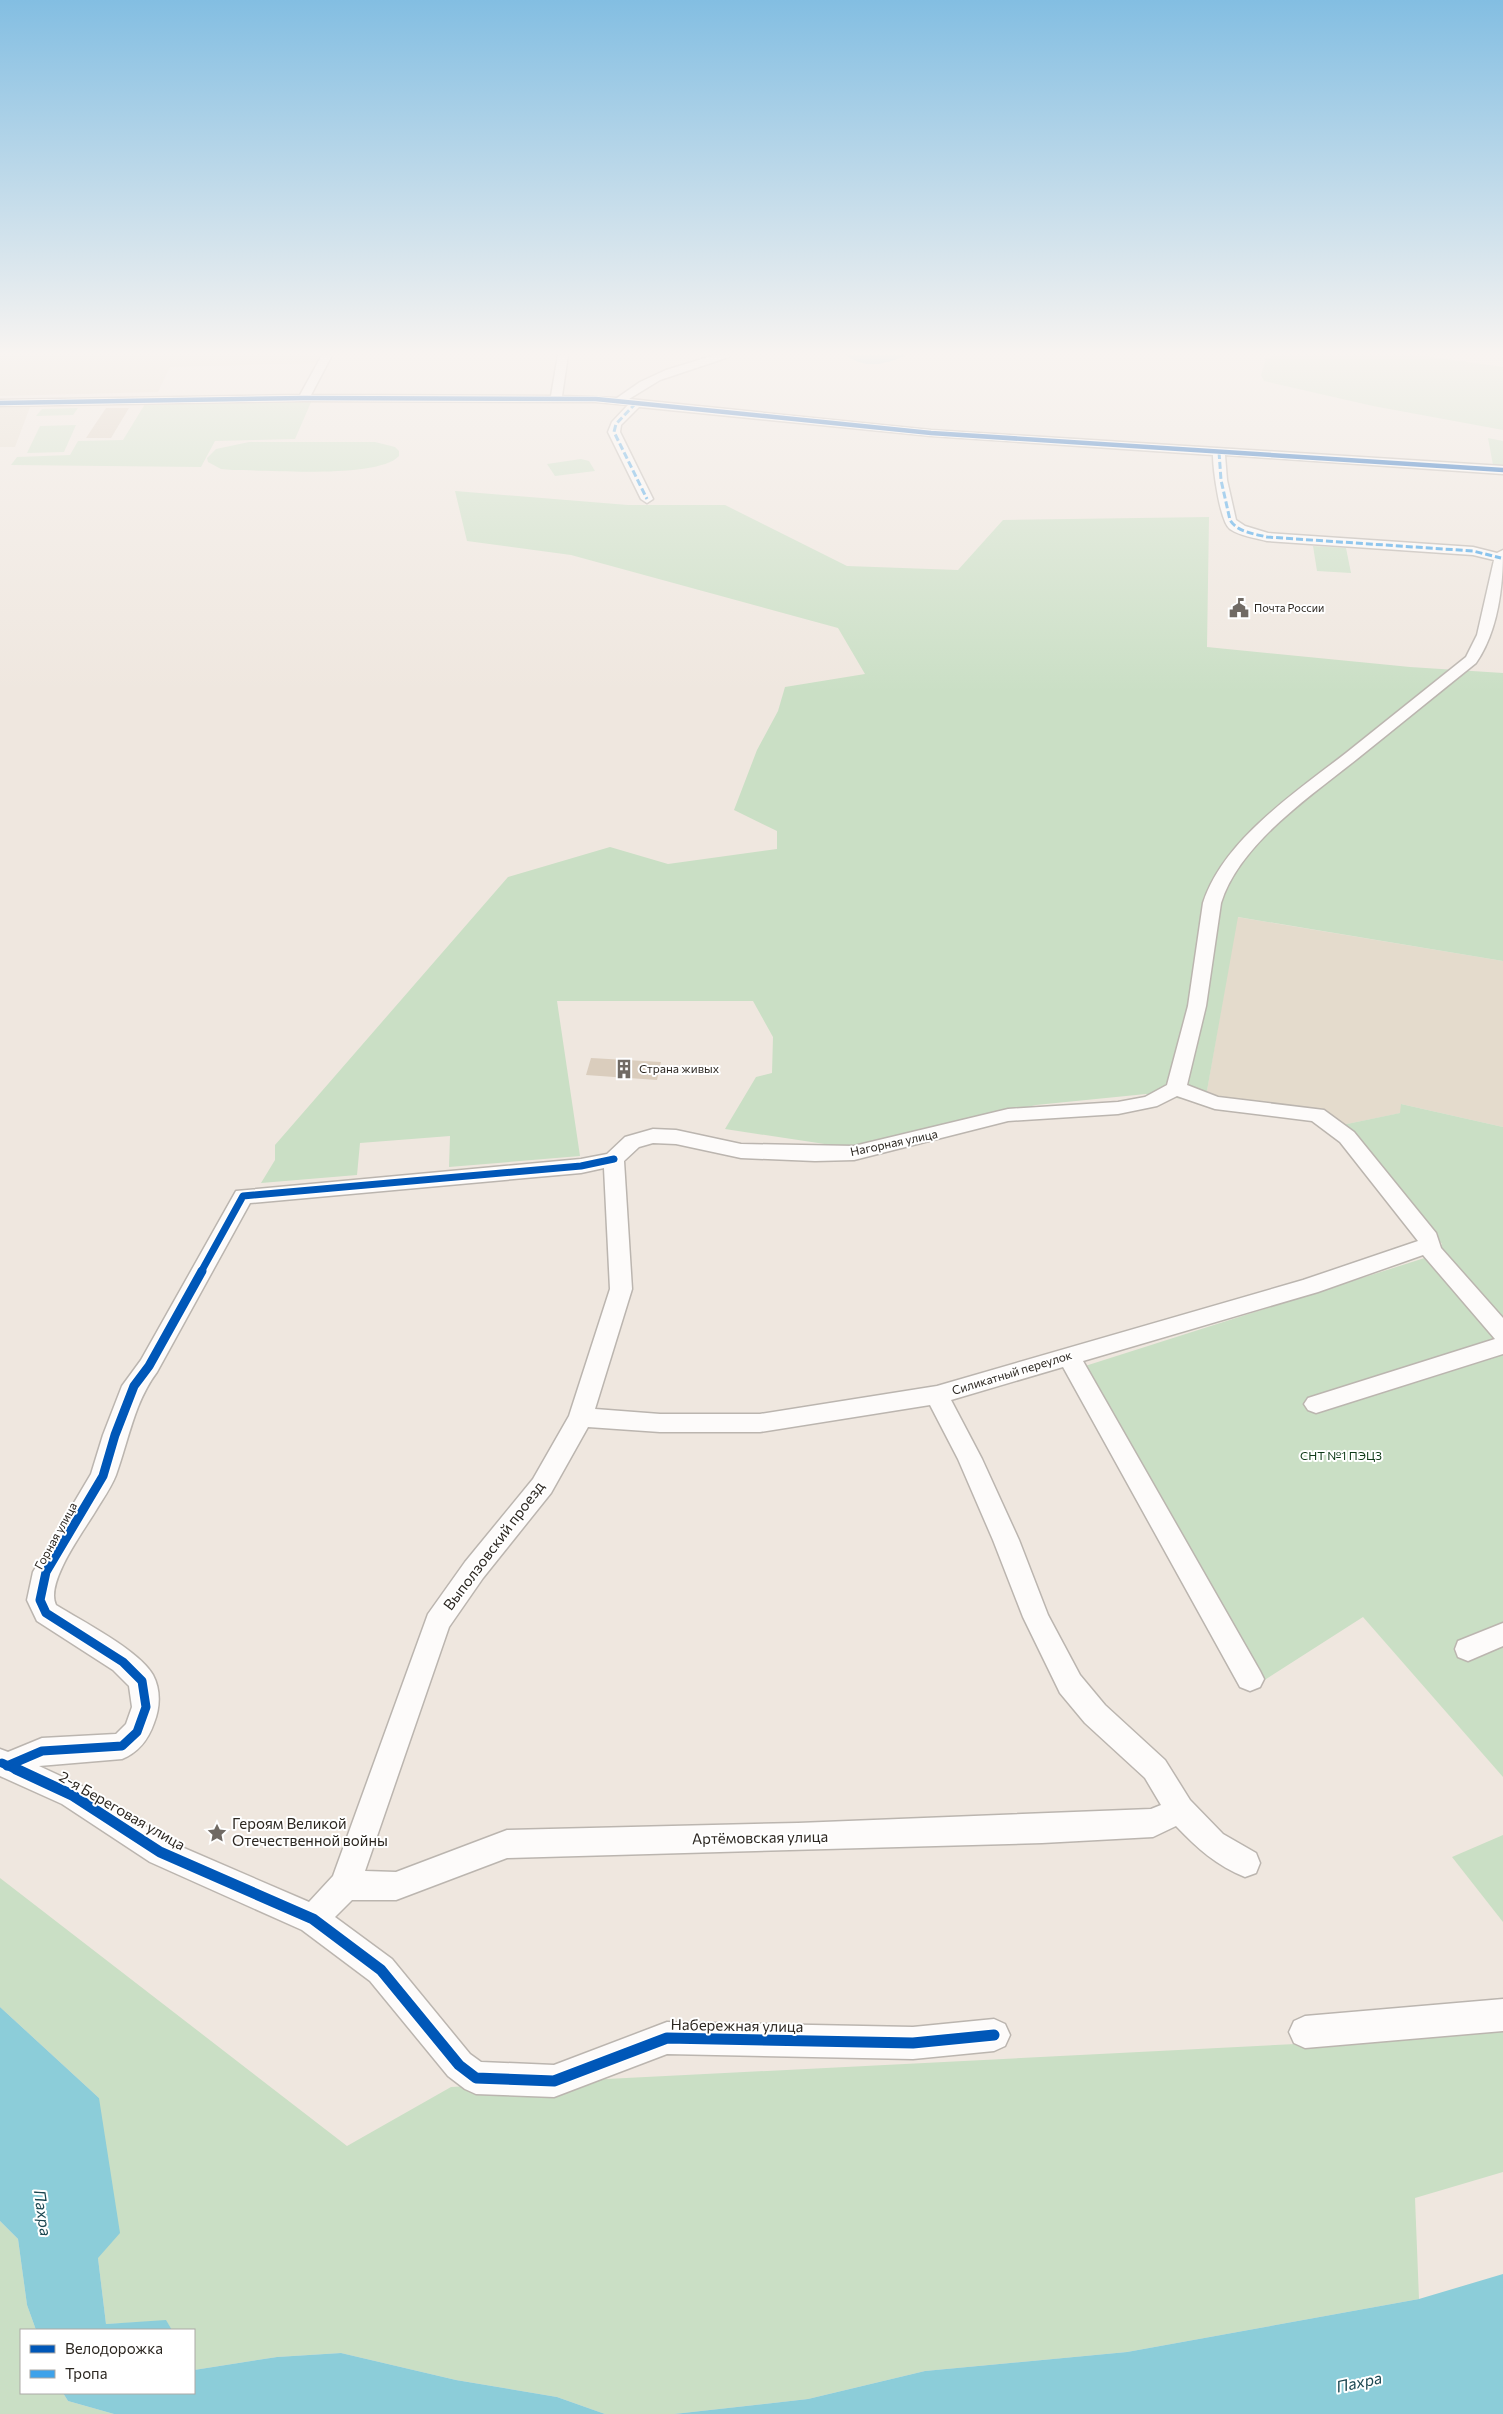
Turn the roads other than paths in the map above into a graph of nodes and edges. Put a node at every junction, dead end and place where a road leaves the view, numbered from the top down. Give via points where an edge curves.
1 (632, 468) edge
2 (1220, 468) edge
3 (1466, 468) edge
4 (1503, 470) edge
5 (647, 499) dead end
6 (1502, 556) edge
7 (1176, 1088) junction
8 (614, 1159) junction
9 (1428, 1245) junction
10 (1503, 1333) edge
11 (1503, 1345) edge
12 (1068, 1356) junction
13 (937, 1395) junction
14 (1316, 1404) dead end
15 (581, 1417) junction
16 (1503, 1634) edge
17 (1468, 1649) dead end
18 (1250, 1679) dead end
19 (3, 1764) edge
20 (1180, 1810) junction
21 (1245, 1864) dead end
22 (345, 1885) junction
23 (313, 1919) junction
24 (1503, 2015) edge
25 (1305, 2032) dead end
26 (994, 2036) dead end

1 - 5 street
2 - 6 street via 1228,517 1234,526 1267,537 1473,551
3 - 4 street
6 - 7 street via 1489,617 1478,651 1471,660 1268,822 1227,870 1212,903 1197,1006
7 - 8 street, Нагорная улица via 1150,1102 1118,1108 1008,1114 854,1153 740,1151 676,1137 653,1136 632,1142
7 - 9 street via 1215,1103 1317,1115 1347,1137 1428,1238
8 - 15 street, Выползовский проезд via 621,1290
8 - 19 street, Горная улица via 571,1166 243,1196 149,1366 134,1386 103,1476 46,1572 40,1600 46,1613 123,1662 142,1681 146,1707 137,1732 122,1746 42,1751
9 - 10 street
9 - 12 street, Силикатный переулок via 1310,1286
11 - 14 street
12 - 13 street, Силикатный переулок
12 - 18 street
13 - 15 street, Силикатный переулок via 760,1423 660,1423
13 - 20 street via 970,1459 1036,1617 1070,1684 1095,1714 1156,1769
15 - 22 street, Выползовский проезд via 542,1486 437,1622
16 - 17 street
19 - 23 street, 2-я Береговая улица via 72,1795 160,1852
20 - 21 street via 1213,1844
20 - 22 street, Артёмовская улица via 1153,1823 1042,1829 507,1844 396,1886
22 - 23 street, Выползовский проезд
23 - 26 street, Набережная улица via 381,1970 459,2065 476,2078 554,2081 667,2038 913,2043
24 - 25 street

